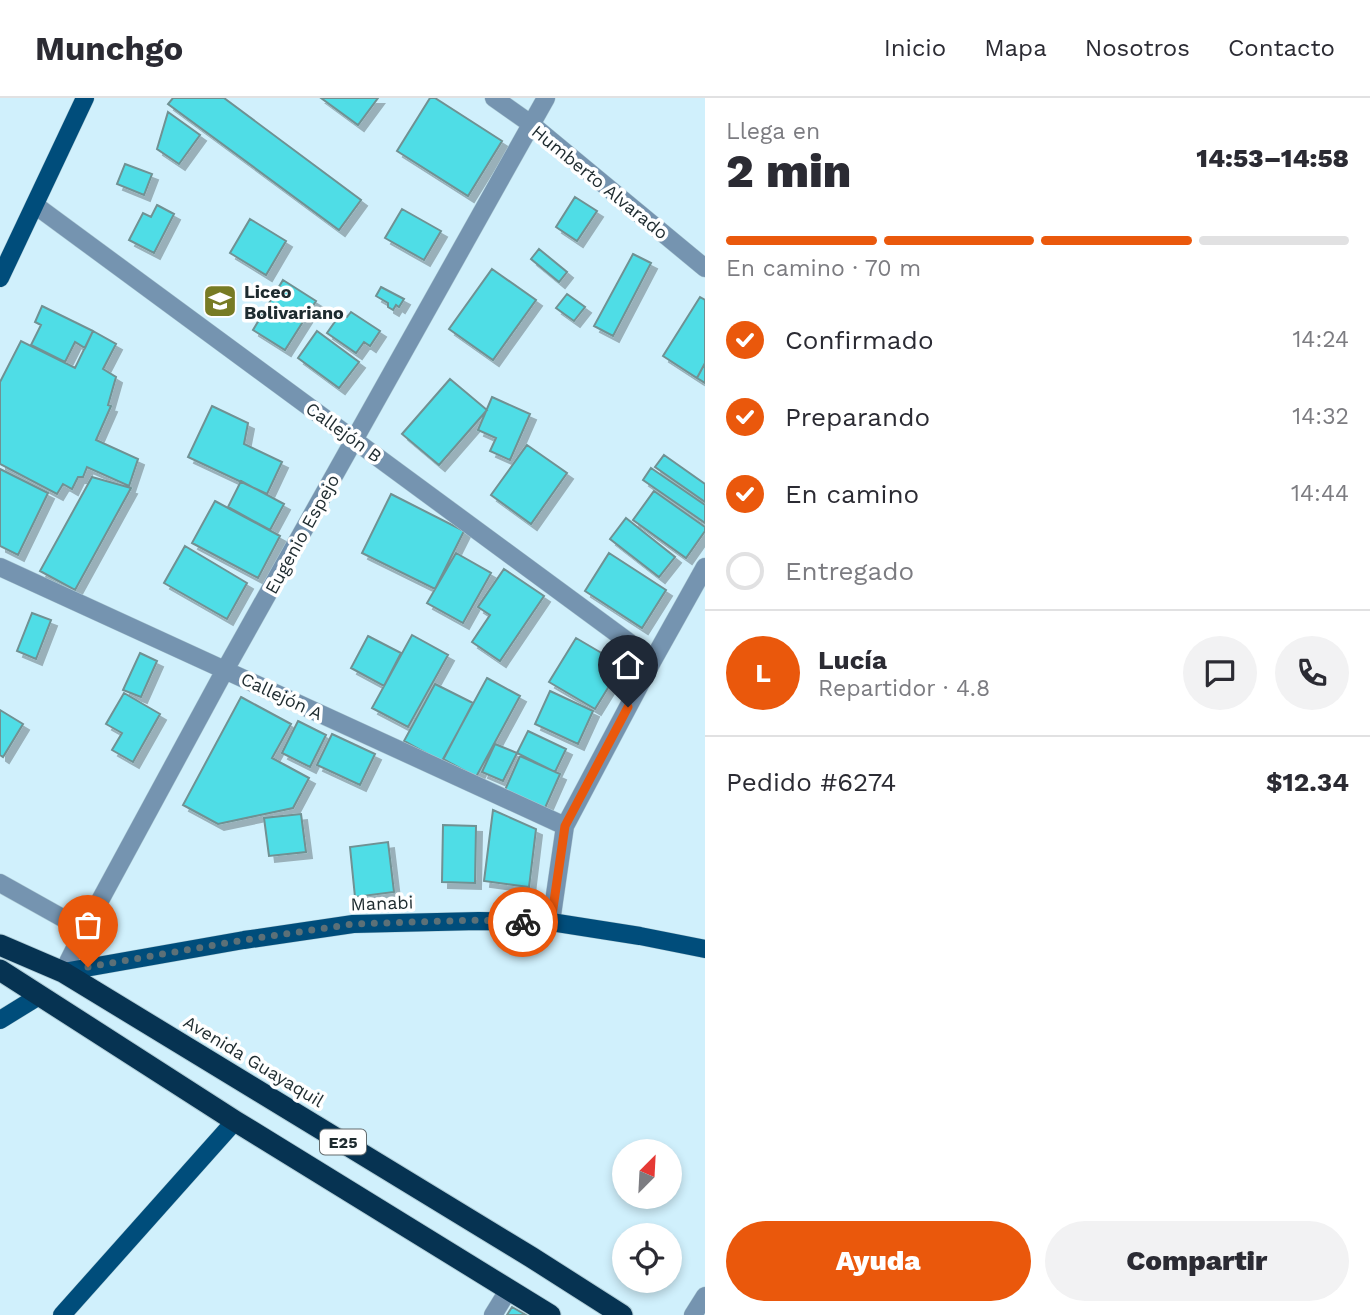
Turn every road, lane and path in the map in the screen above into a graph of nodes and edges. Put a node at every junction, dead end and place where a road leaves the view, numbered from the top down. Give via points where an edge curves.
1 (85, 98) edge
2 (494, 98) edge
3 (546, 98) edge
4 (531, 124) junction
5 (35, 205) junction
6 (705, 268) edge
7 (0, 278) edge
8 (355, 440) junction
9 (0, 567) edge
10 (705, 567) edge
11 (653, 660) junction
12 (225, 670) junction
13 (565, 826) junction
14 (0, 883) edge
15 (551, 922) junction
16 (84, 930) junction
17 (0, 945) edge
18 (705, 949) edge
19 (0, 970) edge
20 (63, 972) junction
21 (38, 996) junction
22 (0, 1020) edge
23 (235, 1121) junction
24 (509, 1289) junction
25 (705, 1296) edge
26 (62, 1315) edge
27 (493, 1315) edge
28 (550, 1315) edge
29 (622, 1315) edge
30 (693, 1315) edge

1 - 5 main road
2 - 4 street, Humberto Alvarado
3 - 4 street, Eugenio Espejo
4 - 6 street, Humberto Alvarado
4 - 8 street, Eugenio Espejo
5 - 7 main road
5 - 8 street, Callejón B
8 - 11 street, Callejón B
8 - 12 street, Eugenio Espejo
9 - 12 street, Callejón A
10 - 11 street
11 - 13 street
12 - 13 street, Callejón A
12 - 16 street, Eugenio Espejo
13 - 15 street
14 - 16 street
15 - 18 main road, Manabi
15 - 20 main road, Manabi via 353,924
16 - 20 street, Eugenio Espejo
17 - 20 highway, Avenida Guayaquil / E25
19 - 21 highway, E25
20 - 29 highway, Avenida Guayaquil / E25
21 - 22 main road
21 - 23 highway, E25
23 - 24 highway, E25
23 - 26 main road
24 - 27 street
24 - 28 highway, E25
25 - 30 street

